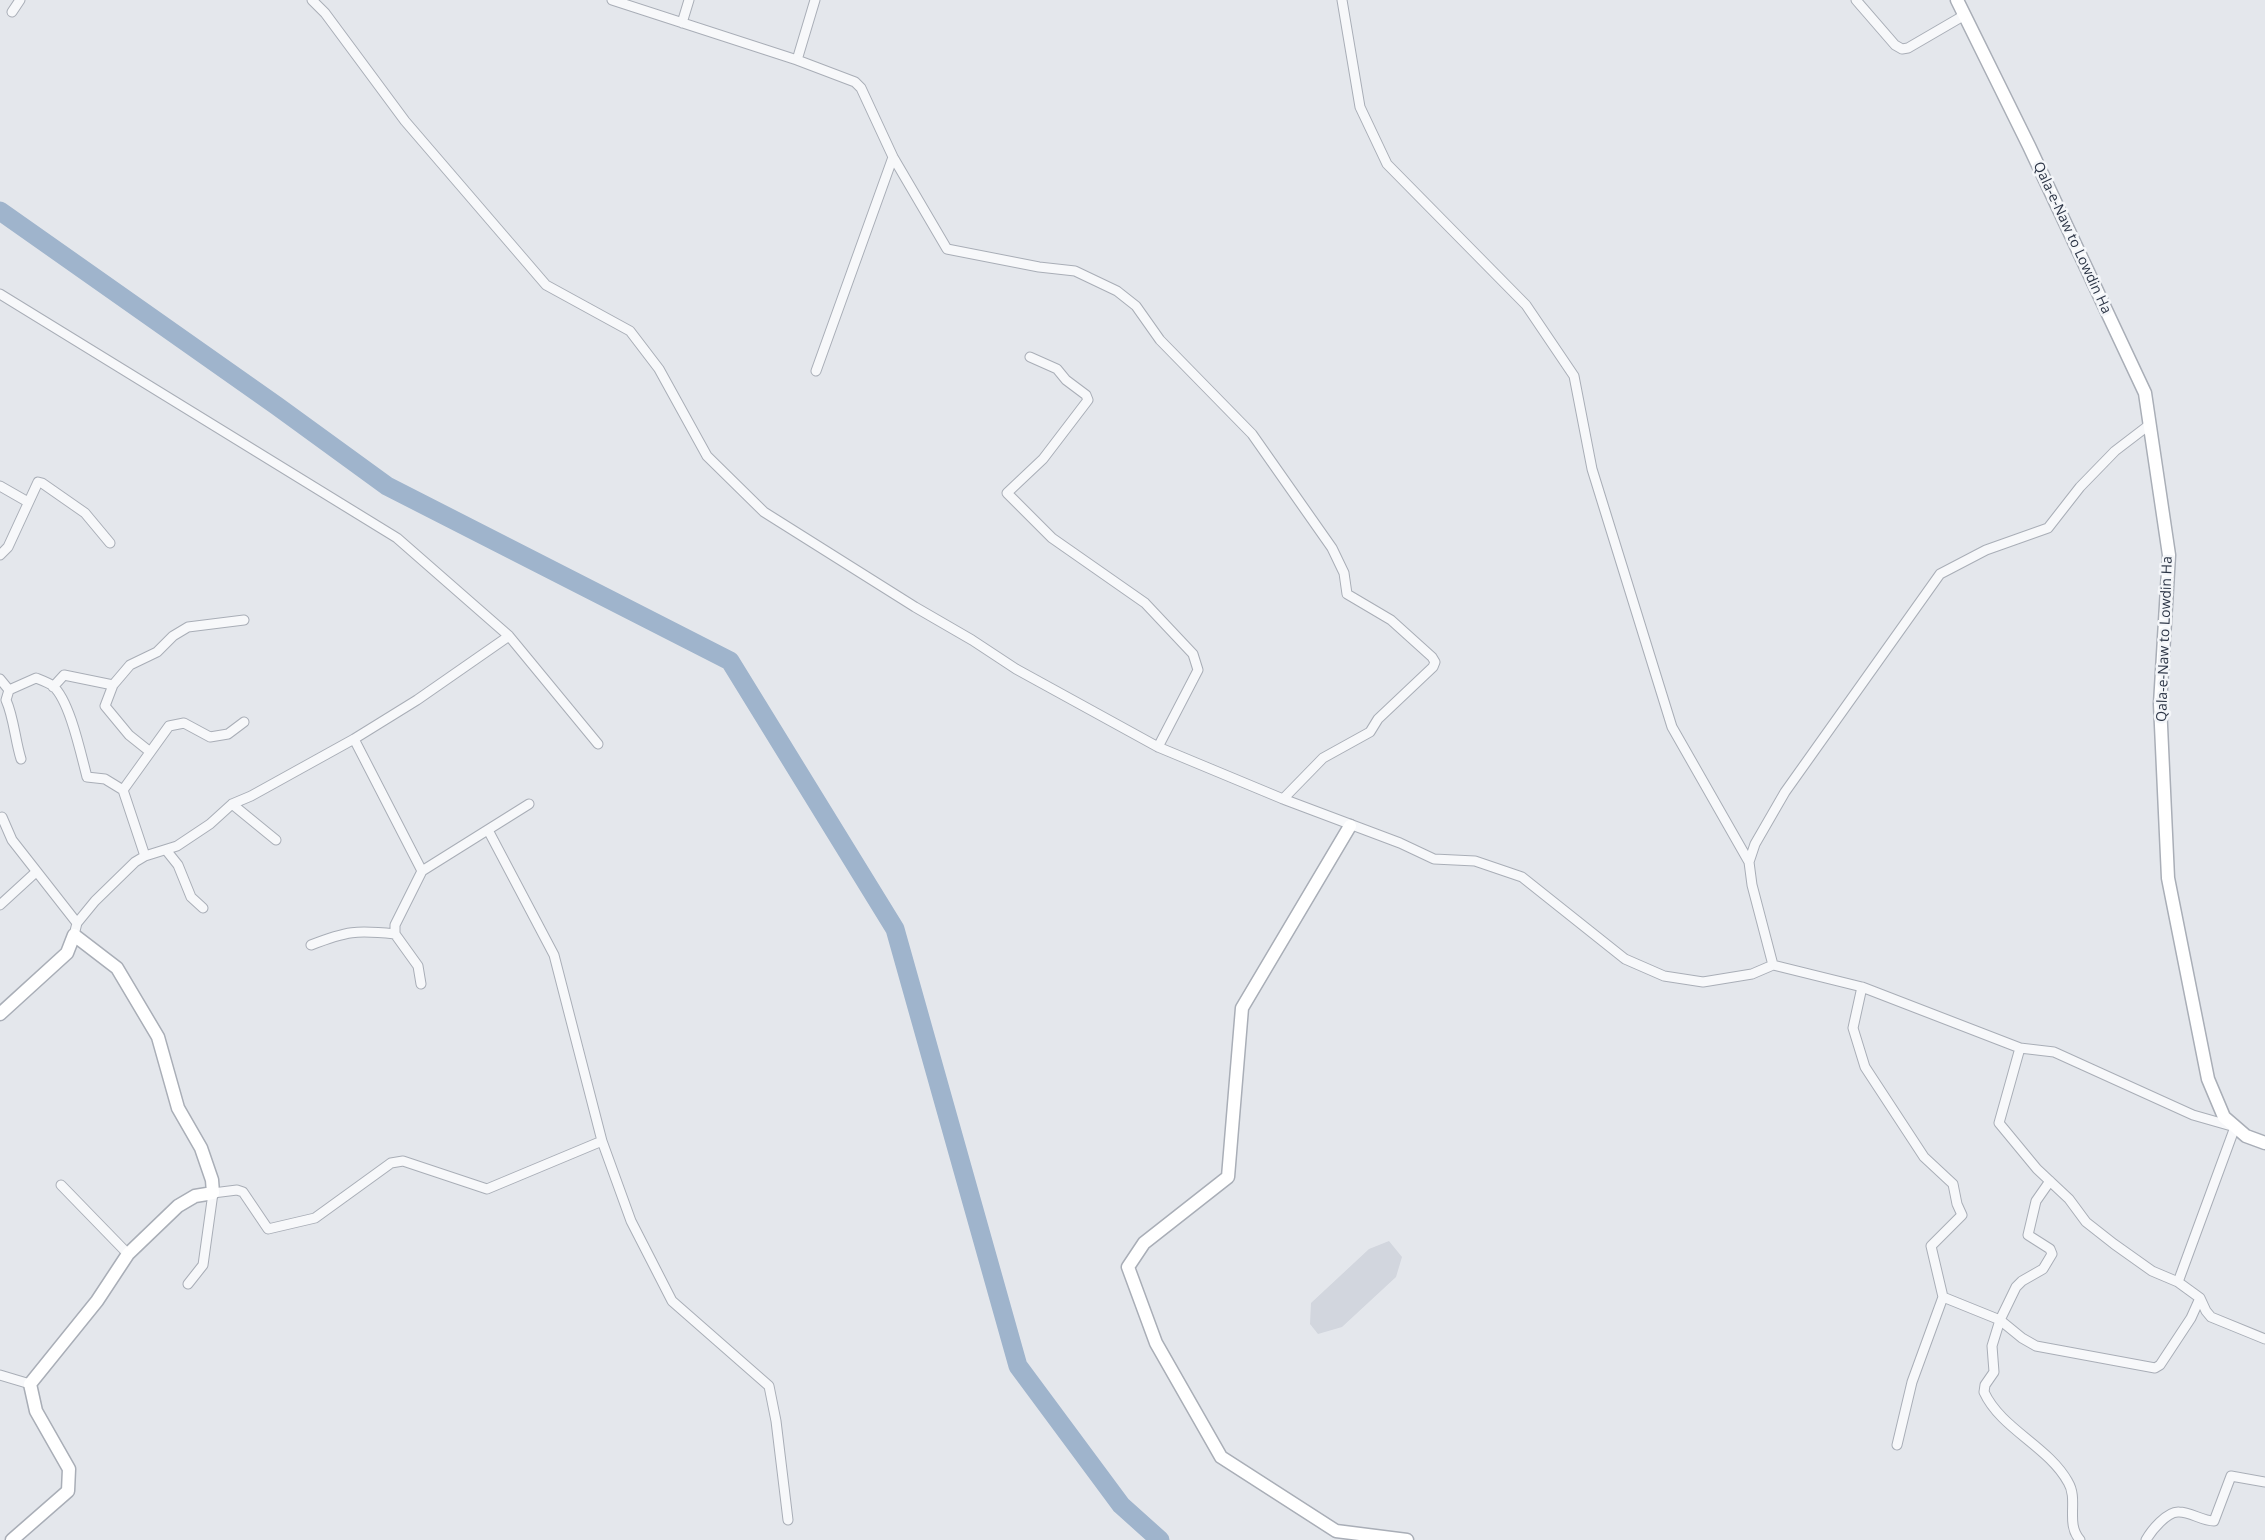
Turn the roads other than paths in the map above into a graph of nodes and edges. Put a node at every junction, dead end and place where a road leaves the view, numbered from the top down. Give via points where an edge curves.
1 (20, 0) edge
2 (312, 0) edge
3 (612, 0) edge
4 (689, 0) edge
5 (815, 0) edge
6 (1342, 0) edge
7 (1856, 0) edge
8 (1957, 0) edge
9 (12, 12) dead end
10 (1963, 16) junction
11 (682, 22) junction
12 (797, 60) junction
13 (893, 157) junction
14 (0, 294) edge
15 (1030, 357) dead end
16 (816, 371) dead end
17 (2149, 425) junction
18 (0, 486) edge
19 (28, 502) junction
20 (110, 543) dead end
21 (0, 555) edge
22 (244, 620) dead end
23 (509, 636) junction
24 (0, 678) edge
25 (112, 685) junction
26 (53, 686) junction
27 (9, 690) junction
28 (244, 722) dead end
29 (354, 739) junction
30 (598, 744) dead end
31 (1158, 747) junction
32 (149, 751) junction
33 (21, 760) dead end
34 (123, 790) junction
35 (1283, 799) junction
36 (232, 804) junction
37 (529, 804) dead end
38 (2, 817) dead end
39 (1350, 826) junction
40 (488, 830) junction
41 (276, 840) dead end
42 (166, 850) junction
43 (145, 856) junction
44 (1750, 862) junction
45 (422, 871) junction
46 (36, 872) junction
47 (0, 905) edge
48 (203, 908) dead end
49 (76, 929) junction
50 (395, 934) junction
51 (311, 945) dead end
52 (1773, 965) junction
53 (421, 984) dead end
54 (1862, 987) junction
55 (0, 1014) edge
56 (2020, 1048) junction
57 (2235, 1127) junction
58 (602, 1141) junction
59 (2265, 1143) edge
60 (2050, 1181) junction
61 (61, 1186) dead end
62 (213, 1193) junction
63 (128, 1254) junction
64 (2178, 1282) junction
65 (188, 1284) dead end
66 (1943, 1297) junction
67 (2200, 1298) junction
68 (2000, 1320) junction
69 (2265, 1339) edge
70 (0, 1375) edge
71 (30, 1384) junction
72 (1897, 1445) dead end
73 (2265, 1482) edge
74 (788, 1520) dead end
75 (12, 1540) edge
76 (1406, 1540) edge
77 (2080, 1540) edge
78 (2146, 1540) edge

1 - 9 street
2 - 31 street via 404,121 546,285 630,331 659,369 707,456 764,512 1016,669
3 - 11 street
4 - 11 street
5 - 12 street
6 - 44 street via 1360,107 1387,164 1526,305 1574,376 1592,468 1672,727
7 - 10 street via 1902,49
8 - 10 street, Qala-e-Naw to Lowdin Ha
10 - 17 street, Qala-e-Naw to Lowdin Ha via 2029,146 2145,394
11 - 12 street
12 - 13 street via 855,82 861,88
13 - 16 street
13 - 35 street via 947,249 1075,271 1117,291 1136,306 1160,340 1252,434 1332,548 1344,573 1347,594 1391,620 1432,657 1435,662 1433,668 1378,719 1370,732 1323,758
14 - 23 street via 397,538
15 - 31 street via 1057,369 1088,400 1043,459 1007,493 1052,538 1145,603 1193,654 1198,670
17 - 44 street via 2115,451 2080,487 2048,528 1986,550 1940,574 1785,792 1755,844
17 - 57 street, Qala-e-Naw to Lowdin Ha via 2169,555 2160,704 2168,878 2208,1080 2224,1117
18 - 19 street
19 - 20 street via 38,482 42,482 85,513
19 - 21 street via 8,547
22 - 25 street via 188,628 173,636 156,652 130,665
23 - 29 street
23 - 30 street
24 - 27 street
25 - 26 street via 64,675
25 - 32 street via 105,706 129,735
26 - 27 street via 36,678
26 - 34 street via 75,732 86,777 105,779
27 - 33 street via 6,700 11,709 14,738
28 - 32 street via 228,734 210,738 184,724 169,726
29 - 36 street
29 - 45 street
31 - 35 street
32 - 34 street
34 - 43 street
35 - 39 street
36 - 41 street
36 - 42 street via 193,836
37 - 40 street
38 - 46 street via 12,840
39 - 52 street via 1434,859 1475,861 1522,877 1625,959 1664,976 1703,982 1752,974
39 - 76 street via 1242,1008 1228,1177 1144,1243 1128,1267 1156,1343 1222,1457 1336,1531
40 - 45 street
40 - 58 street via 554,955
42 - 43 street
42 - 48 street via 178,865 191,897
43 - 49 street via 112,885
44 - 52 street via 1752,885
45 - 50 street via 395,925
46 - 47 street
46 - 49 street
49 - 55 street via 67,953
49 - 62 street via 117,968 158,1036 178,1108 201,1148
50 - 51 street via 361,930 342,933
50 - 53 street via 418,966
52 - 54 street
54 - 56 street
54 - 66 street via 1853,1028 1864,1067 1924,1157 1953,1184 1962,1215 1931,1246
56 - 57 street via 2054,1052 2193,1115
56 - 60 street via 1999,1123
57 - 59 street, Qala-e-Naw to Lowdin Ha via 2246,1136
57 - 64 street
58 - 62 street via 487,1189 403,1161 391,1162 316,1218 268,1230 243,1192
58 - 74 street via 631,1221 672,1301 769,1386
60 - 64 street via 2086,1222 2152,1270
60 - 68 street via 2036,1201 2028,1235 2050,1249 2052,1254 2043,1269 2016,1287
61 - 63 street
62 - 63 street via 195,1196 178,1206
62 - 65 street via 203,1265
63 - 71 street via 97,1300
64 - 67 street
66 - 68 street
66 - 72 street via 1912,1382
67 - 68 street via 2191,1318 2158,1368 2036,1346
67 - 69 street via 2212,1317
68 - 77 street via 1992,1346 1994,1372 1984,1392 1997,1411 2047,1456 2067,1479 2073,1491 2073,1528
70 - 71 street
71 - 75 street via 36,1411 69,1469 68,1491
73 - 78 street via 2231,1476 2214,1521 2178,1511 2151,1532

